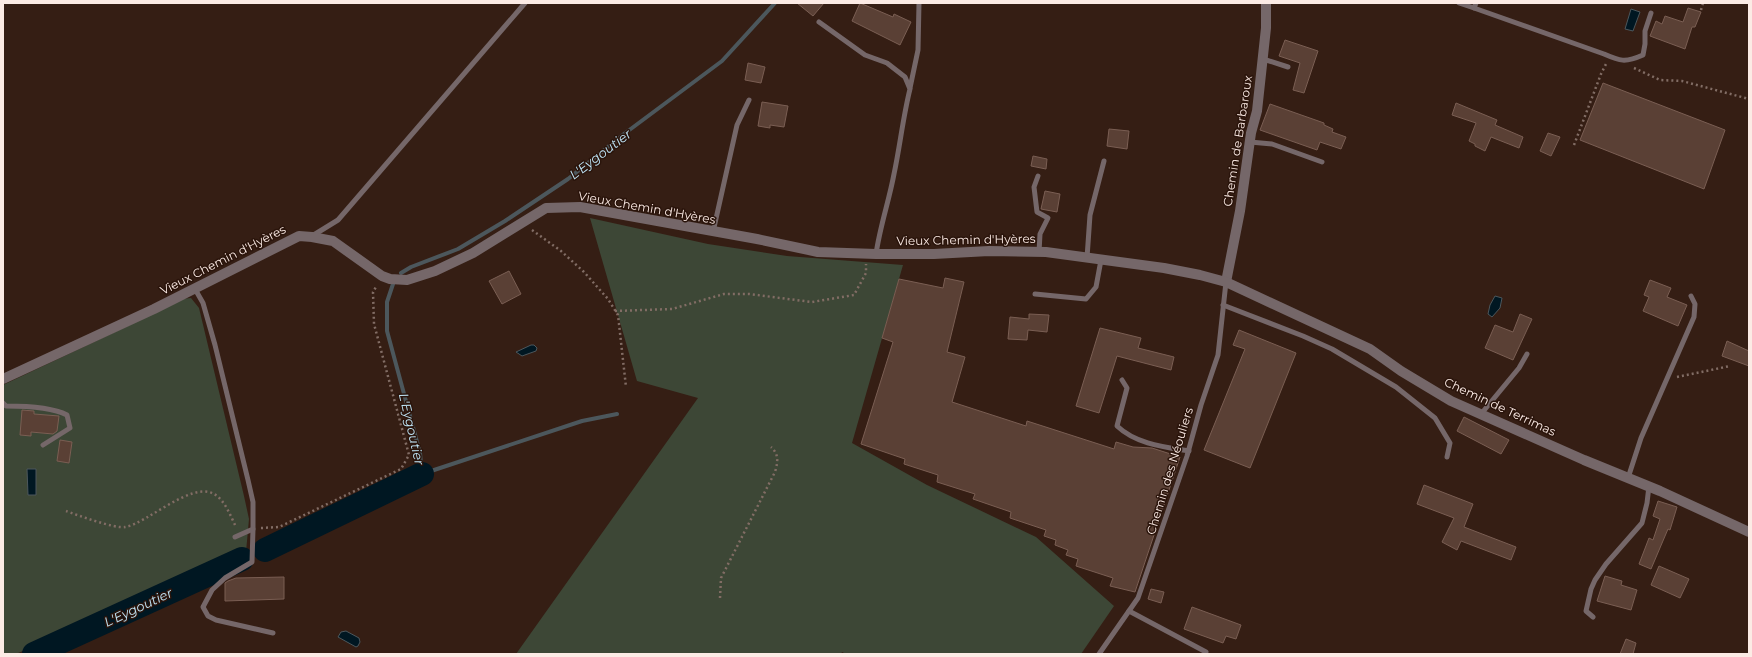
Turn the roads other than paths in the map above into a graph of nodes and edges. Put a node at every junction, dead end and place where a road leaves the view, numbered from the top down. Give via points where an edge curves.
1 (525, 3) edge
2 (919, 3) edge
3 (1266, 3) edge
4 (1459, 3) edge
5 (1475, 6) edge
6 (1652, 13) dead end
7 (819, 22) dead end
8 (1263, 59) junction
9 (1288, 67) dead end
10 (910, 89) junction
11 (749, 100) dead end
12 (1250, 142) junction
13 (1104, 161) dead end
14 (1322, 162) dead end
15 (1038, 176) dead end
16 (713, 232) junction
17 (312, 237) junction
18 (1039, 252) junction
19 (872, 254) junction
20 (1087, 258) junction
21 (1101, 260) junction
22 (1226, 282) junction
23 (195, 289) junction
24 (1035, 294) dead end
25 (1691, 296) dead end
26 (1223, 304) junction
27 (1527, 354) dead end
28 (3, 379) edge
29 (1122, 380) dead end
30 (3, 403) edge
31 (1481, 414) junction
32 (43, 445) dead end
33 (1189, 451) junction
34 (1447, 457) dead end
35 (1628, 478) junction
36 (1649, 486) junction
37 (253, 529) junction
38 (1749, 532) edge
39 (237, 536) road end
40 (1129, 611) junction
41 (1593, 617) dead end
42 (273, 633) dead end
43 (1206, 652) dead end
44 (1099, 654) edge

1 - 17 lane via 338,220
2 - 10 lane via 918,50
3 - 8 street, Chemin de Barbaroux
4 - 5 lane
5 - 6 lane via 1621,61 1643,55 1645,31
7 - 10 lane via 864,55 887,62 904,77
8 - 9 lane
8 - 12 street, Chemin de Barbaroux via 1257,111
10 - 19 lane via 888,205
11 - 16 lane via 738,125
12 - 14 lane via 1272,144
12 - 22 street, Chemin de Barbaroux
13 - 20 lane via 1090,215
15 - 18 lane via 1034,187 1037,212 1048,218 1040,234
16 - 17 street, Vieux Chemin d'Hyères via 580,207 546,208 473,252 435,271 407,280 382,276 333,241
16 - 19 street, Vieux Chemin d'Hyères via 818,252
17 - 23 street, Vieux Chemin d'Hyères via 298,236
18 - 19 street, Vieux Chemin d'Hyères via 989,250 934,254
18 - 20 street, Vieux Chemin d'Hyères
20 - 21 street, Vieux Chemin d'Hyères
21 - 22 street, Vieux Chemin d'Hyères via 1193,273
21 - 24 lane via 1096,287 1086,299
22 - 26 lane, Chemin des Néouliers
22 - 31 street, Chemin de Terrimas via 1370,349 1401,371
23 - 28 street, Vieux Chemin d'Hyères
23 - 37 lane via 203,303 215,345 248,480 253,502
25 - 35 lane via 1695,304 1694,317 1641,438
26 - 33 lane, Chemin des Néouliers via 1218,355
26 - 34 lane via 1332,349 1396,387 1435,418 1450,443
27 - 31 lane via 1519,368
29 - 33 lane via 1127,388 1118,426 1143,442
30 - 32 lane via 6,406 61,412 67,416 70,428
31 - 35 street, Chemin de Terrimas
33 - 40 lane, Chemin des Néouliers via 1138,598
35 - 36 street, Chemin de Terrimas
36 - 38 street, Chemin de Terrimas
36 - 41 lane via 1642,523 1606,564 1591,589 1586,611
37 - 39 lane
37 - 42 lane via 252,562 225,578 212,590 203,607 208,616 216,620
40 - 43 lane
40 - 44 lane, Chemin des Néouliers

